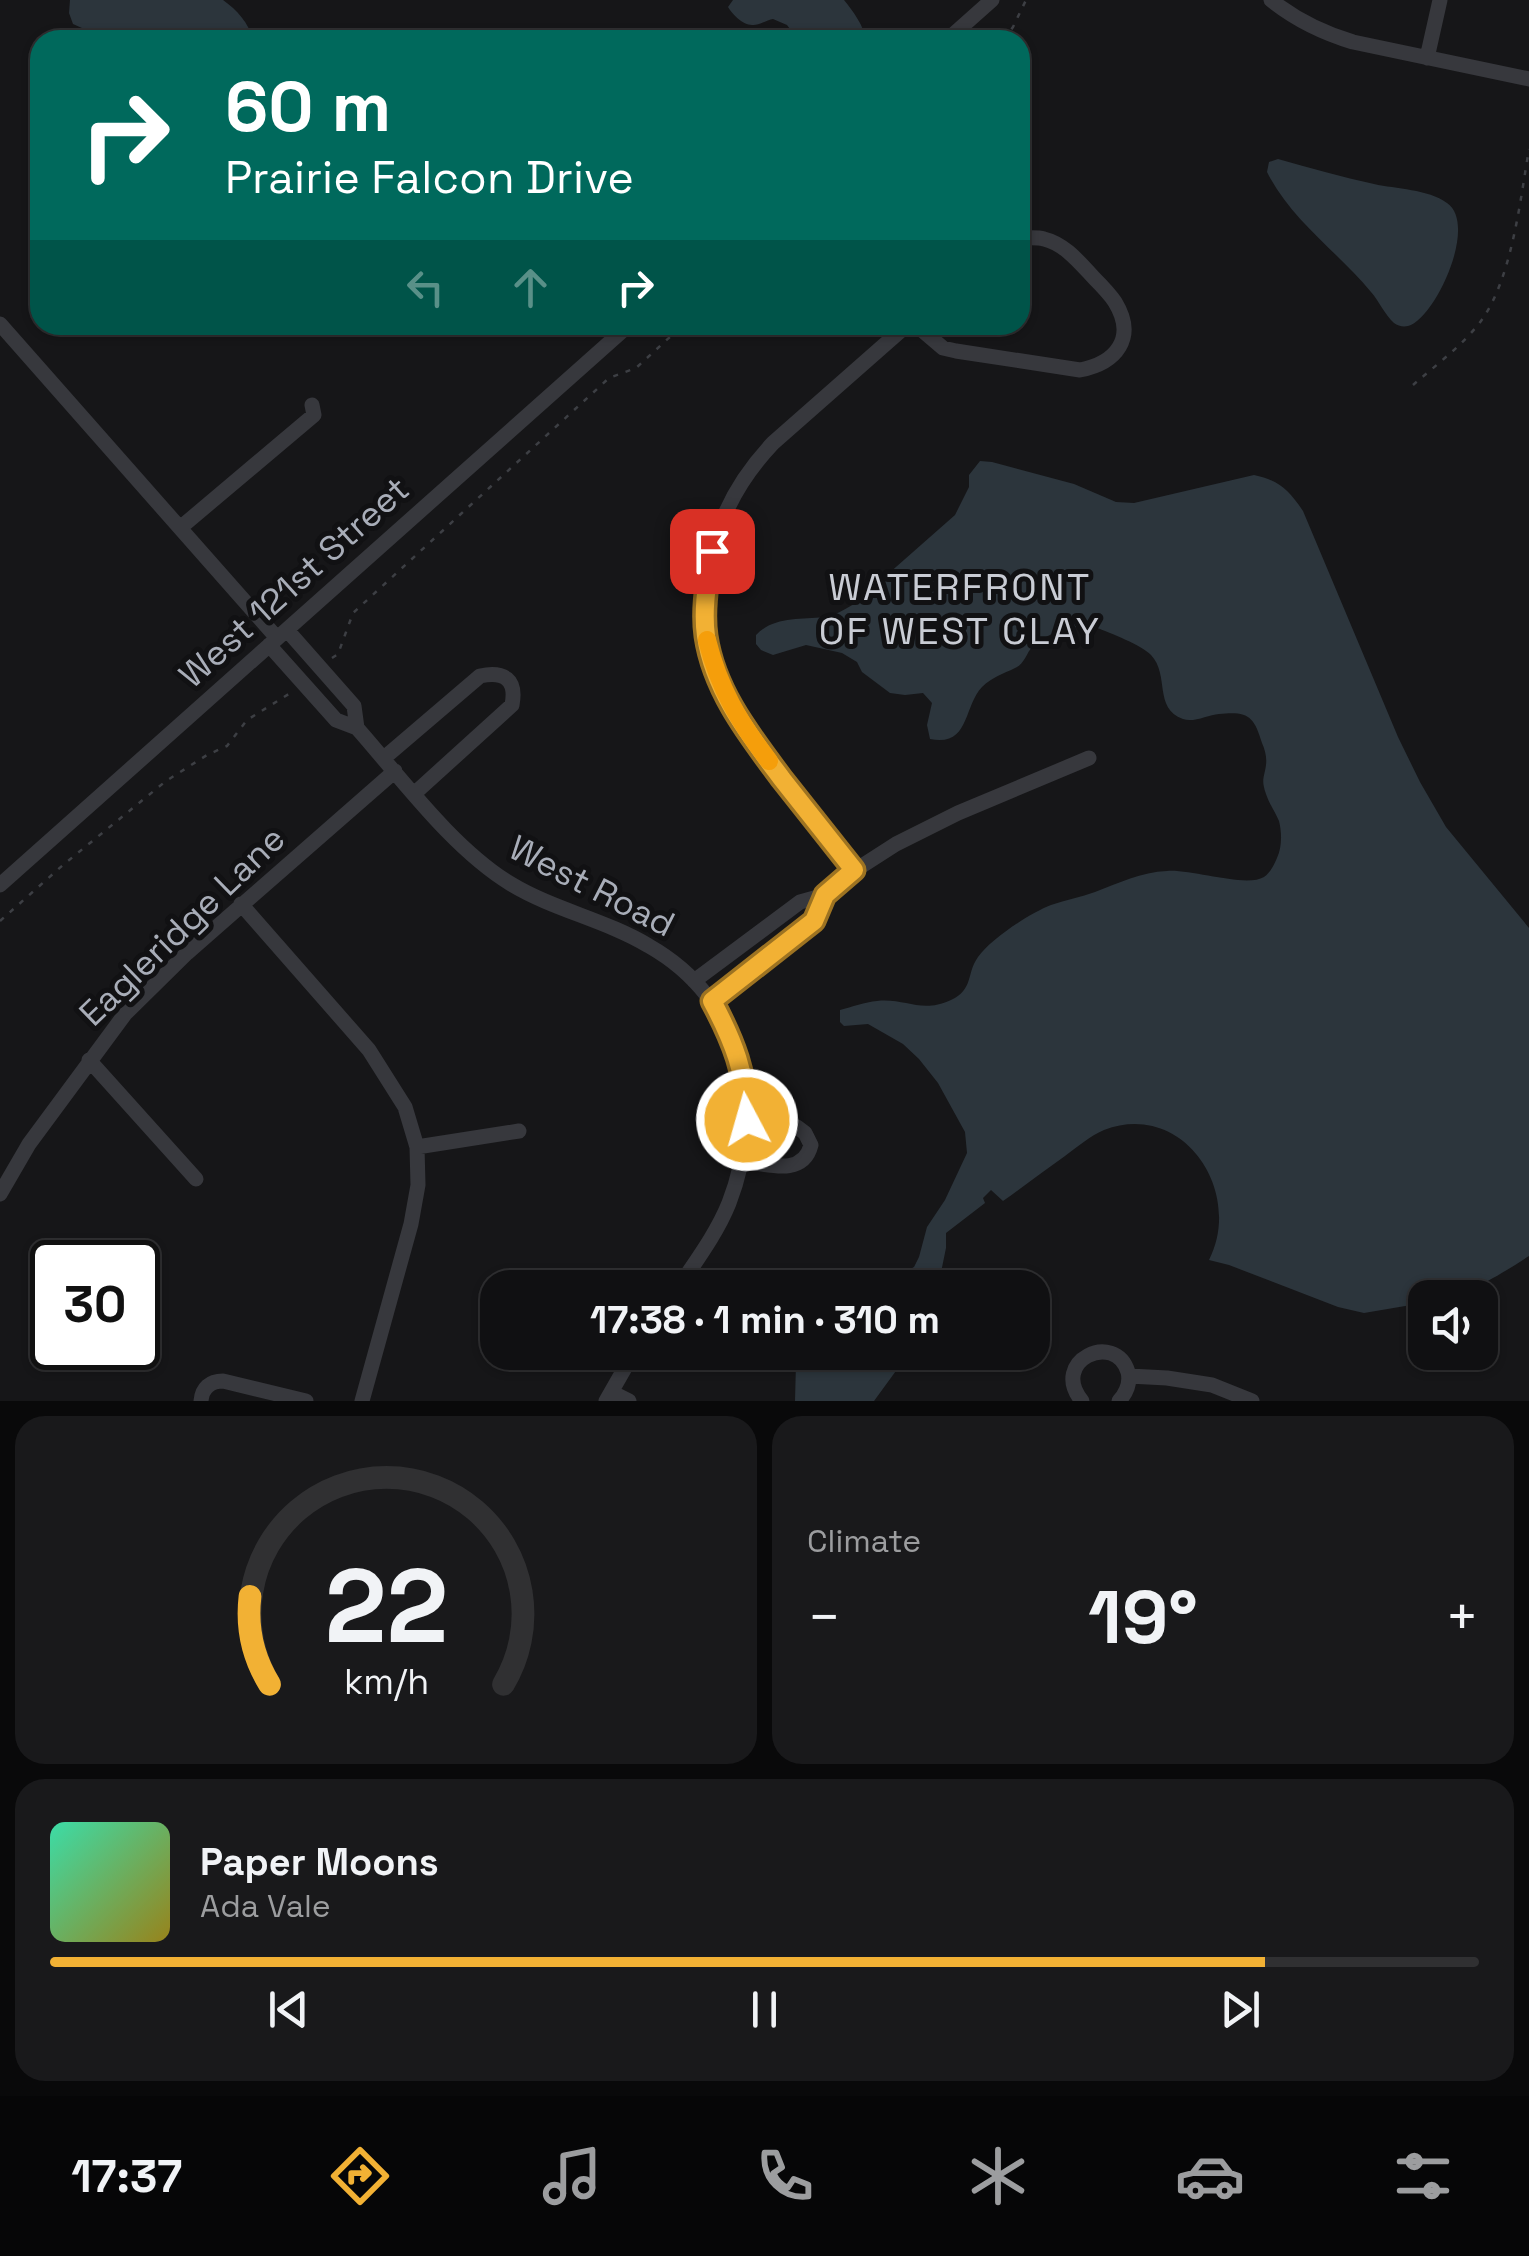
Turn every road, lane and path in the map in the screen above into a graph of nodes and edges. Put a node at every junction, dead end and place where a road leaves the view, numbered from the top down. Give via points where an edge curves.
1 (992, 0) edge
2 (1026, 0) edge
3 (1271, 0) edge
4 (1440, 0) edge
5 (959, 30) edge
6 (1012, 30) edge
7 (1427, 58) junction
8 (1529, 79) edge
9 (1529, 149) edge
10 (1030, 238) edge
11 (0, 324) edge
12 (618, 335) edge
13 (672, 335) edge
14 (897, 335) edge
15 (928, 335) edge
16 (609, 378) dead end
17 (1413, 385) dead end
18 (312, 405) dead end
19 (180, 528) junction
20 (278, 638) junction
21 (357, 728) junction
22 (1088, 758) dead end
23 (390, 765) junction
24 (415, 793) junction
25 (854, 870) junction
26 (0, 885) edge
27 (825, 895) junction
28 (241, 904) junction
29 (694, 981) junction
30 (712, 1001) junction
31 (89, 1060) junction
32 (747, 1120) junction
33 (519, 1132) dead end
34 (417, 1147) junction
35 (743, 1161) junction
36 (196, 1179) dead end
37 (0, 1194) edge
38 (689, 1270) edge
39 (624, 1370) edge
40 (1129, 1376) junction
41 (609, 1396) edge
42 (201, 1401) edge
43 (306, 1401) edge
44 (362, 1401) edge
45 (630, 1401) edge
46 (1082, 1401) edge
47 (1119, 1401) edge
48 (1252, 1401) edge

1 - 5 street
2 - 6 path
3 - 7 street via 1328,35
4 - 7 street
7 - 8 street
9 - 17 path via 1498,291 1481,321
10 - 15 street via 1060,246 1114,300 1123,336 1110,359 1080,370 956,352
11 - 19 street, West Road
12 - 20 street, West 121st Street
13 - 16 path via 636,368
14 - 25 street via 756,462 726,506 707,583 706,636 728,701
18 - 19 street via 314,415
19 - 20 street, West Road
20 - 21 street, West Road via 336,720
20 - 21 street, West Road via 354,706
20 - 26 street, West 121st Street
21 - 23 street, West Road
22 - 25 street via 958,812
23 - 24 street, West Road
23 - 24 street, Eagleridge Lane via 480,676 512,683 512,705
23 - 28 street, Eagleridge Lane
24 - 29 street, West Road via 458,842 512,884 625,932
25 - 27 street
27 - 29 street via 800,902
27 - 30 street via 814,921
28 - 31 street, Eagleridge Lane via 124,1014
28 - 34 street via 376,1059 405,1106
29 - 30 street, West Road
30 - 32 street, West Road via 740,1060
31 - 36 street
31 - 37 street, Eagleridge Lane
32 - 35 street, West Road
32 - 35 street via 798,1127 811,1146 796,1166
33 - 34 street
34 - 44 street via 411,1224
35 - 38 street, West Road via 728,1205
39 - 41 street
40 - 46 street via 1112,1354 1085,1356 1072,1381
40 - 47 street
40 - 48 street via 1212,1385
41 - 45 street
42 - 43 street via 208,1385 224,1380

